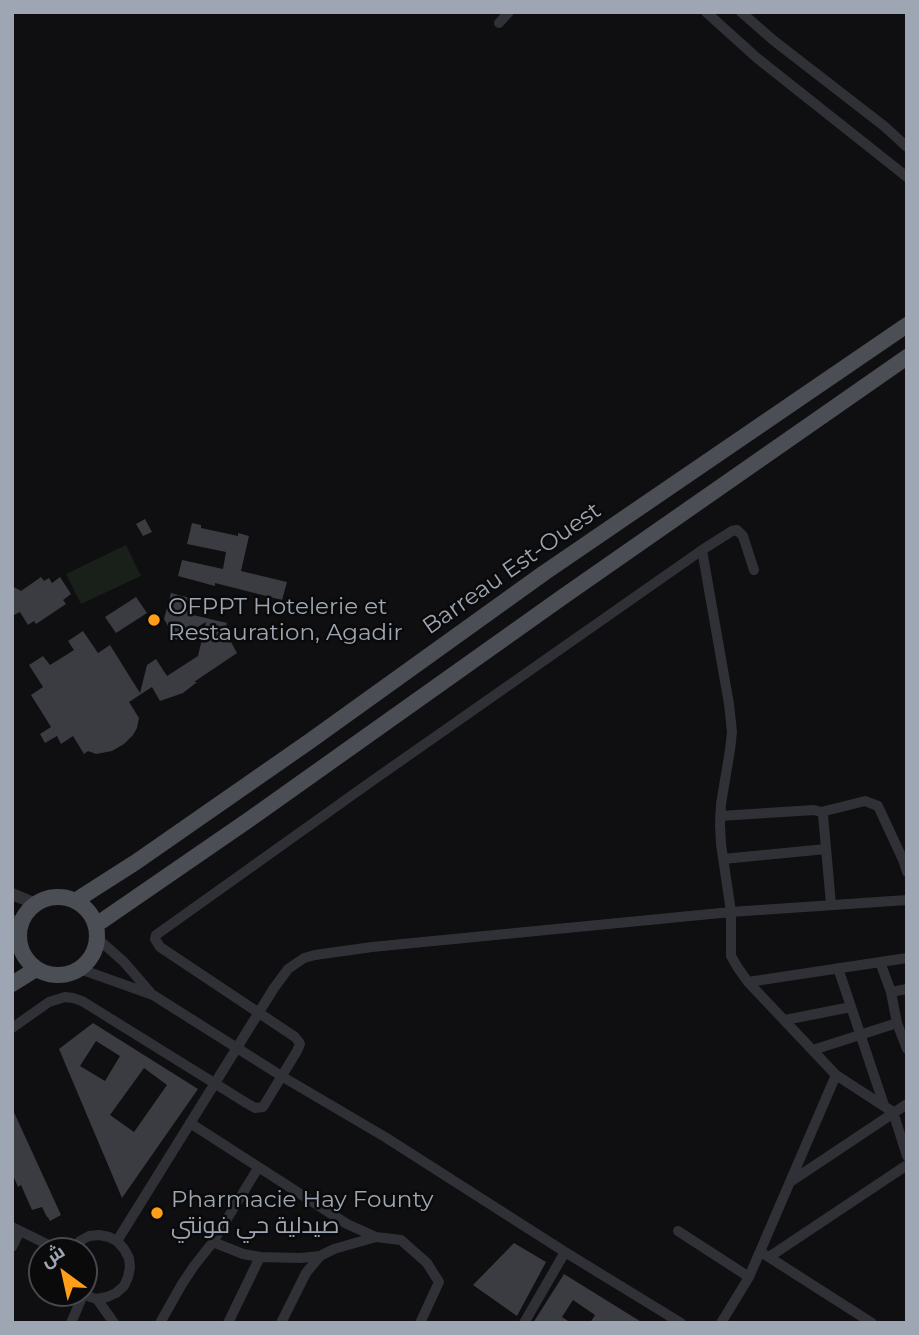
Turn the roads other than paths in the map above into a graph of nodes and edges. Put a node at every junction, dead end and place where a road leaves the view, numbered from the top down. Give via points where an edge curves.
1 (509, 12) edge
2 (706, 12) edge
3 (741, 12) edge
4 (499, 23) dead end
5 (907, 147) edge
6 (907, 177) edge
7 (907, 325) edge
8 (907, 357) edge
9 (702, 550) junction
10 (754, 570) dead end
11 (821, 812) junction
12 (720, 816) junction
13 (826, 849) junction
14 (723, 859) junction
15 (907, 872) edge
16 (12, 894) edge
17 (907, 900) edge
18 (75, 901) junction
19 (36, 904) junction
20 (831, 904) junction
21 (731, 912) junction
22 (16, 931) edge
23 (97, 932) junction
24 (907, 958) edge
25 (880, 962) junction
26 (838, 968) junction
27 (36, 969) junction
28 (80, 969) junction
29 (748, 982) junction
30 (12, 984) edge
31 (907, 989) edge
32 (891, 992) junction
33 (153, 995) junction
34 (851, 1007) junction
35 (258, 1014) junction
36 (785, 1020) junction
37 (897, 1023) junction
38 (12, 1028) edge
39 (860, 1034) junction
40 (237, 1048) junction
41 (907, 1049) edge
42 (813, 1050) junction
43 (836, 1075) junction
44 (282, 1077) junction
45 (216, 1085) junction
46 (907, 1104) edge
47 (889, 1109) junction
48 (190, 1123) junction
49 (907, 1156) edge
50 (907, 1165) edge
51 (258, 1168) junction
52 (790, 1182) junction
53 (16, 1229) edge
54 (678, 1231) dead end
55 (32, 1237) edge
56 (87, 1237) edge
57 (376, 1237) junction
58 (117, 1241) junction
59 (213, 1242) junction
60 (12, 1247) edge
61 (565, 1252) junction
62 (765, 1255) junction
63 (320, 1256) junction
64 (260, 1257) junction
65 (749, 1277) junction
66 (98, 1299) edge
67 (98, 1300) edge
68 (114, 1323) edge
69 (160, 1323) edge
70 (228, 1323) edge
71 (281, 1323) edge
72 (420, 1323) edge
73 (524, 1323) edge
74 (681, 1323) edge
75 (721, 1323) edge
76 (872, 1323) edge

1 - 4 street
2 - 6 street
3 - 5 street
7 - 18 main road, Barreau Est-Ouest
8 - 23 main road via 564,596
9 - 10 street via 737,530
9 - 12 street via 732,732
9 - 35 street via 156,935 160,947
11 - 12 street
11 - 13 street
11 - 15 street via 865,801 878,806
12 - 14 street
13 - 14 street
13 - 20 street
14 - 21 street
16 - 19 street
17 - 20 street
18 - 19 main road via 56,897
18 - 23 main road via 91,915
19 - 22 main road
20 - 21 street
21 - 29 street via 732,956
21 - 35 street via 315,955 288,969
22 - 27 main road via 23,955
23 - 28 main road via 95,950
23 - 33 street
24 - 25 street
25 - 26 street
25 - 32 street
26 - 29 street
26 - 34 street
27 - 28 main road via 58,976
27 - 30 main road
28 - 33 street
29 - 36 street
31 - 32 street
32 - 37 street
33 - 40 street
34 - 36 street
34 - 39 street
35 - 40 street
35 - 44 street via 299,1042
36 - 42 street
37 - 39 street
37 - 41 street
38 - 45 street via 50,1002 73,998
39 - 42 street
39 - 47 street
40 - 44 street
40 - 45 street
42 - 43 street
43 - 47 street
43 - 52 street
44 - 45 street via 260,1108
44 - 61 street
45 - 48 street
46 - 47 street
47 - 49 street
47 - 52 street
48 - 51 street
48 - 58 street
50 - 62 street
51 - 57 street via 346,1224
51 - 59 street
52 - 62 street
53 - 55 street
53 - 60 street
54 - 65 street
56 - 58 street via 99,1235
57 - 63 street
57 - 72 street via 401,1240 427,1263 439,1282
58 - 66 street via 129,1258 128,1277 116,1293
59 - 64 street
59 - 69 street
61 - 73 street
61 - 74 street
62 - 65 street
62 - 76 street
63 - 64 street
63 - 71 street via 306,1273
64 - 70 street
65 - 75 street
67 - 68 street

